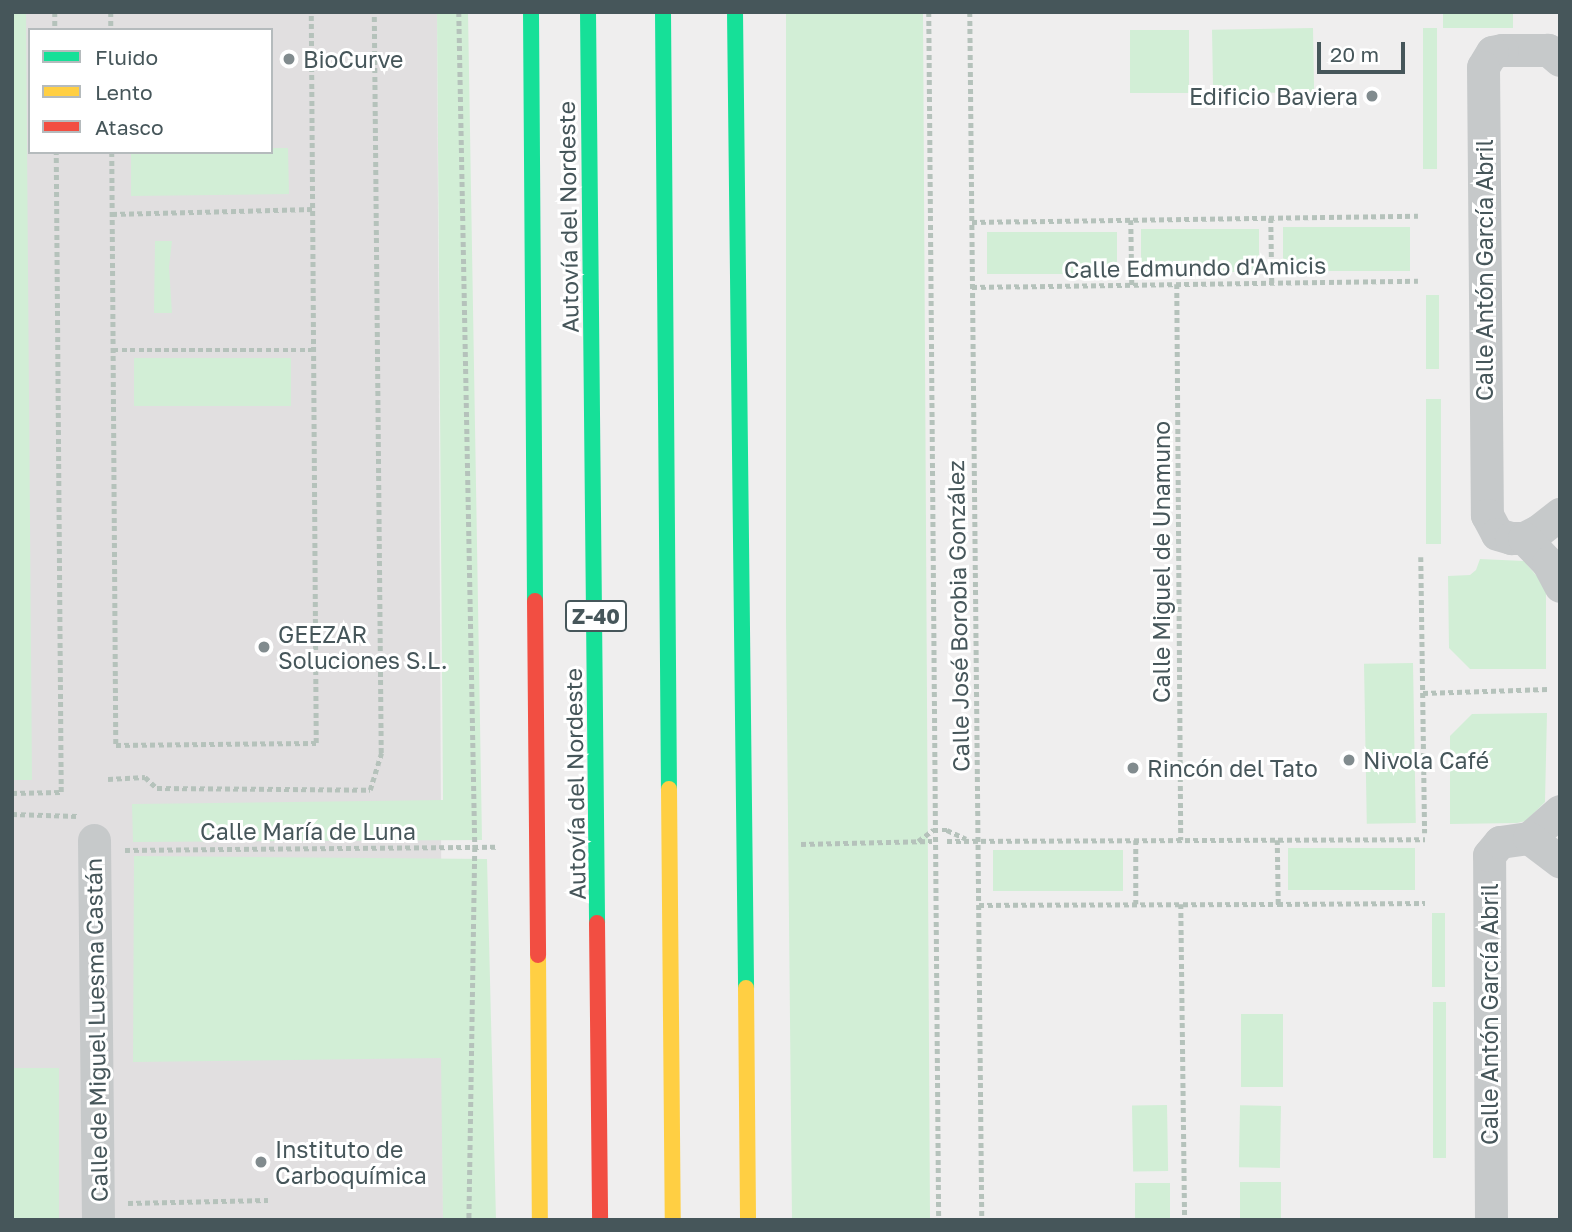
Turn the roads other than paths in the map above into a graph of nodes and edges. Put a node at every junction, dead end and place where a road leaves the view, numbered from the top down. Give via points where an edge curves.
1 (531, 12) edge
2 (588, 12) edge
3 (663, 12) edge
4 (720, 12) edge
5 (735, 12) edge
6 (1560, 60) edge
7 (756, 355) dead end
8 (1560, 514) edge
9 (1524, 538) junction
10 (741, 564) junction
11 (1560, 586) edge
12 (726, 675) dead end
13 (1560, 811) edge
14 (100, 836) road end
15 (1529, 838) junction
16 (1560, 861) edge
17 (109, 1211) edge
18 (540, 1220) edge
19 (600, 1220) edge
20 (673, 1220) edge
21 (748, 1220) edge
22 (1491, 1220) edge

1 - 18 highway
2 - 19 highway, Autovía del Nordeste / Z-40
3 - 20 highway
4 - 12 highway
5 - 10 highway
6 - 9 street, Calle Antón García Abril via 1548,50 1502,50 1492,52 1483,67 1486,504 1490,526 1497,534
7 - 10 highway
8 - 9 street via 1549,526
9 - 11 street via 1548,563
10 - 21 highway
13 - 15 street, Calle Antón García Abril
14 - 17 street, Calle de Miguel Luesma Castán
15 - 16 street
15 - 22 street, Calle Antón García Abril via 1500,842 1489,855

